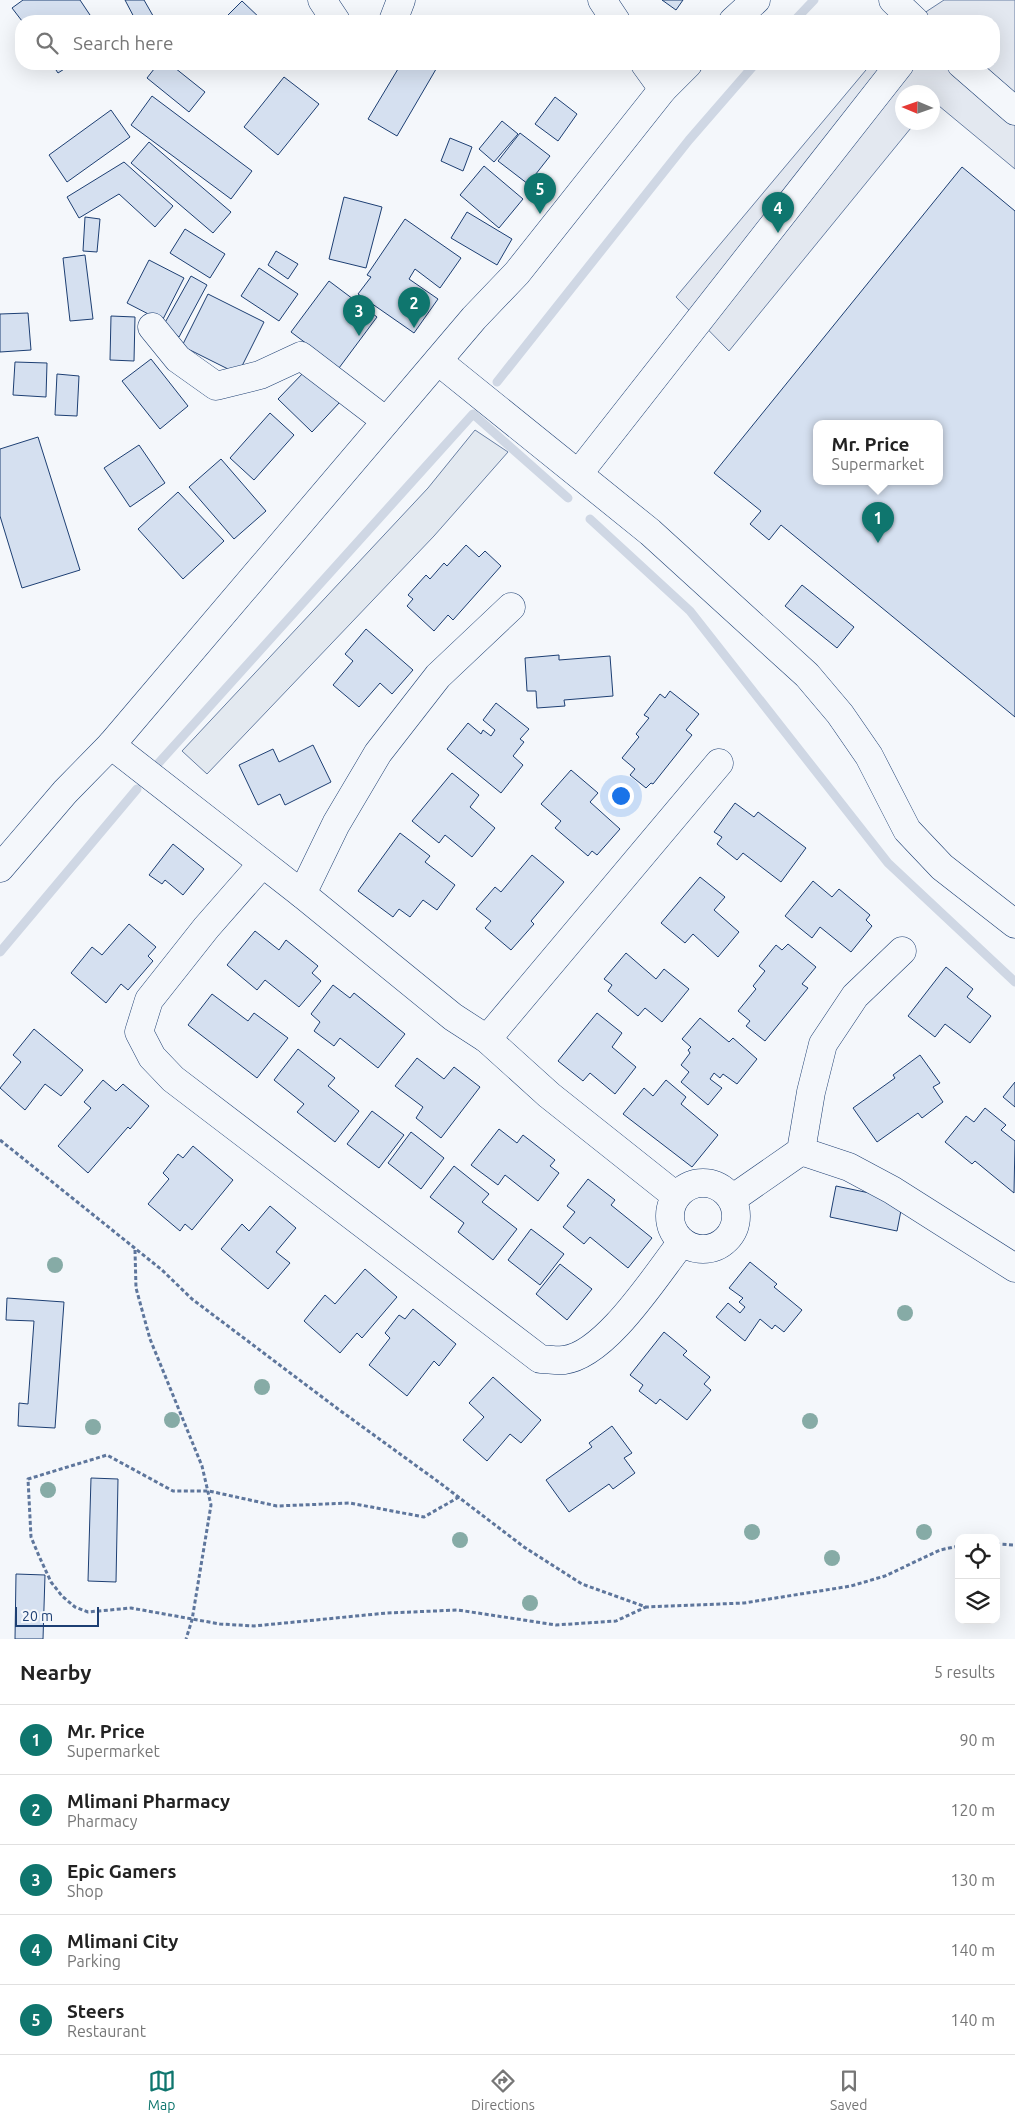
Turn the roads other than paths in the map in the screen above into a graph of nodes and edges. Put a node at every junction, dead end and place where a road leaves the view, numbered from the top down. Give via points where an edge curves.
1 (322, 0) edge
2 (401, 0) edge
3 (602, 0) edge
4 (756, 0) edge
5 (892, 0) edge
6 (332, 15) edge
7 (395, 15) edge
8 (612, 15) edge
9 (740, 15) edge
10 (908, 15) edge
11 (649, 70) edge
12 (682, 70) edge
13 (895, 70) edge
14 (968, 70) edge
15 (663, 89) junction
16 (1015, 111) edge
17 (152, 327) dead end
18 (438, 361) junction
19 (386, 421) junction
20 (579, 473) junction
21 (511, 607) dead end
22 (111, 745) junction
23 (718, 763) dead end
24 (262, 864) junction
25 (0, 868) edge
26 (302, 894) junction
27 (1015, 924) edge
28 (902, 951) dead end
29 (487, 1039) junction
30 (801, 1151) junction
31 (676, 1196) junction
32 (732, 1199) junction
33 (682, 1242) junction
34 (1015, 1268) edge

1 - 6 street
2 - 7 street
3 - 8 street
4 - 9 street
5 - 10 street
11 - 15 street
12 - 15 street
13 - 20 street
14 - 16 street
15 - 18 street via 517,273
17 - 19 street via 178,359 216,386 260,375 301,356
18 - 19 street
18 - 20 street
19 - 22 street
20 - 27 street via 650,532 808,675 869,756 907,830 942,867
21 - 26 street via 438,676 378,753 336,824
22 - 24 street
22 - 25 street via 65,792
23 - 29 street
24 - 26 street
24 - 33 street via 149,1000 139,1032 152,1057 173,1079 540,1359 564,1360 587,1351 612,1332
26 - 29 street via 454,1017
28 - 30 street via 855,996 823,1044
29 - 31 street via 555,1101
30 - 32 street
30 - 34 street via 849,1167 892,1190
31 - 32 street via 686,1187 705,1182 723,1189
31 - 33 street via 670,1207 670,1220
32 - 33 street via 736,1219 729,1238 711,1249 701,1250

